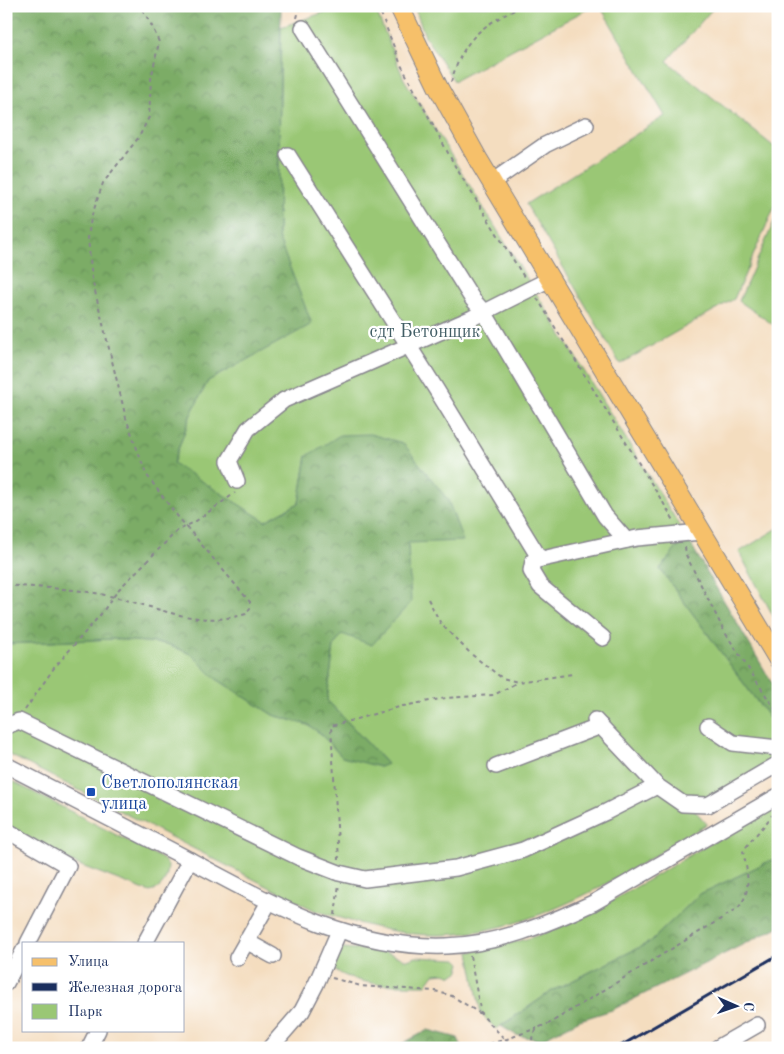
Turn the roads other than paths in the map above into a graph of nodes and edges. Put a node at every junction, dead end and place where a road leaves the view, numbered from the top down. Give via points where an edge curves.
1 (400, 6) edge
2 (304, 28) dead end
3 (586, 125) dead end
4 (288, 155) dead end
5 (492, 182) junction
6 (550, 279) junction
7 (484, 312) junction
8 (409, 347) junction
9 (237, 481) road end
10 (701, 532) junction
11 (626, 540) junction
12 (540, 559) junction
13 (603, 638) dead end
14 (778, 659) edge
15 (13, 723) edge
16 (708, 726) dead end
17 (778, 748) edge
18 (778, 764) edge
19 (6, 765) edge
20 (496, 766) dead end
21 (657, 786) junction
22 (778, 796) edge
23 (6, 830) edge
24 (190, 860) junction
25 (269, 902) junction
26 (335, 930) junction
27 (246, 941) junction
28 (29, 942) edge
29 (146, 942) edge
30 (22, 954) edge
31 (273, 956) dead end
32 (237, 958) dead end
33 (6, 983) edge
34 (758, 1025) dead end
35 (97, 1032) edge
36 (89, 1048) edge
37 (270, 1048) edge
38 (717, 1048) edge

1 - 5 main road via 446,100
2 - 7 street via 473,300
3 - 5 street via 545,145
4 - 8 street
5 - 6 main road
6 - 7 street
6 - 10 main road
7 - 8 street
7 - 11 street via 605,516
8 - 9 street via 284,400 248,429 229,461
8 - 12 street
10 - 11 street
10 - 14 main road
11 - 12 street
12 - 13 street via 533,561 531,571 540,586
15 - 21 street via 298,857 339,873 365,878 456,868 523,850
16 - 17 street via 733,744
18 - 21 street via 708,805 683,804
19 - 24 street
20 - 21 street via 598,723
22 - 26 street via 593,903 527,930 446,946 399,944
23 - 28 street via 68,866
24 - 25 street
24 - 29 street
25 - 26 street
25 - 27 street
26 - 37 street via 320,974 302,1011
27 - 31 street
27 - 32 street
30 - 33 street
34 - 38 street
35 - 36 street

